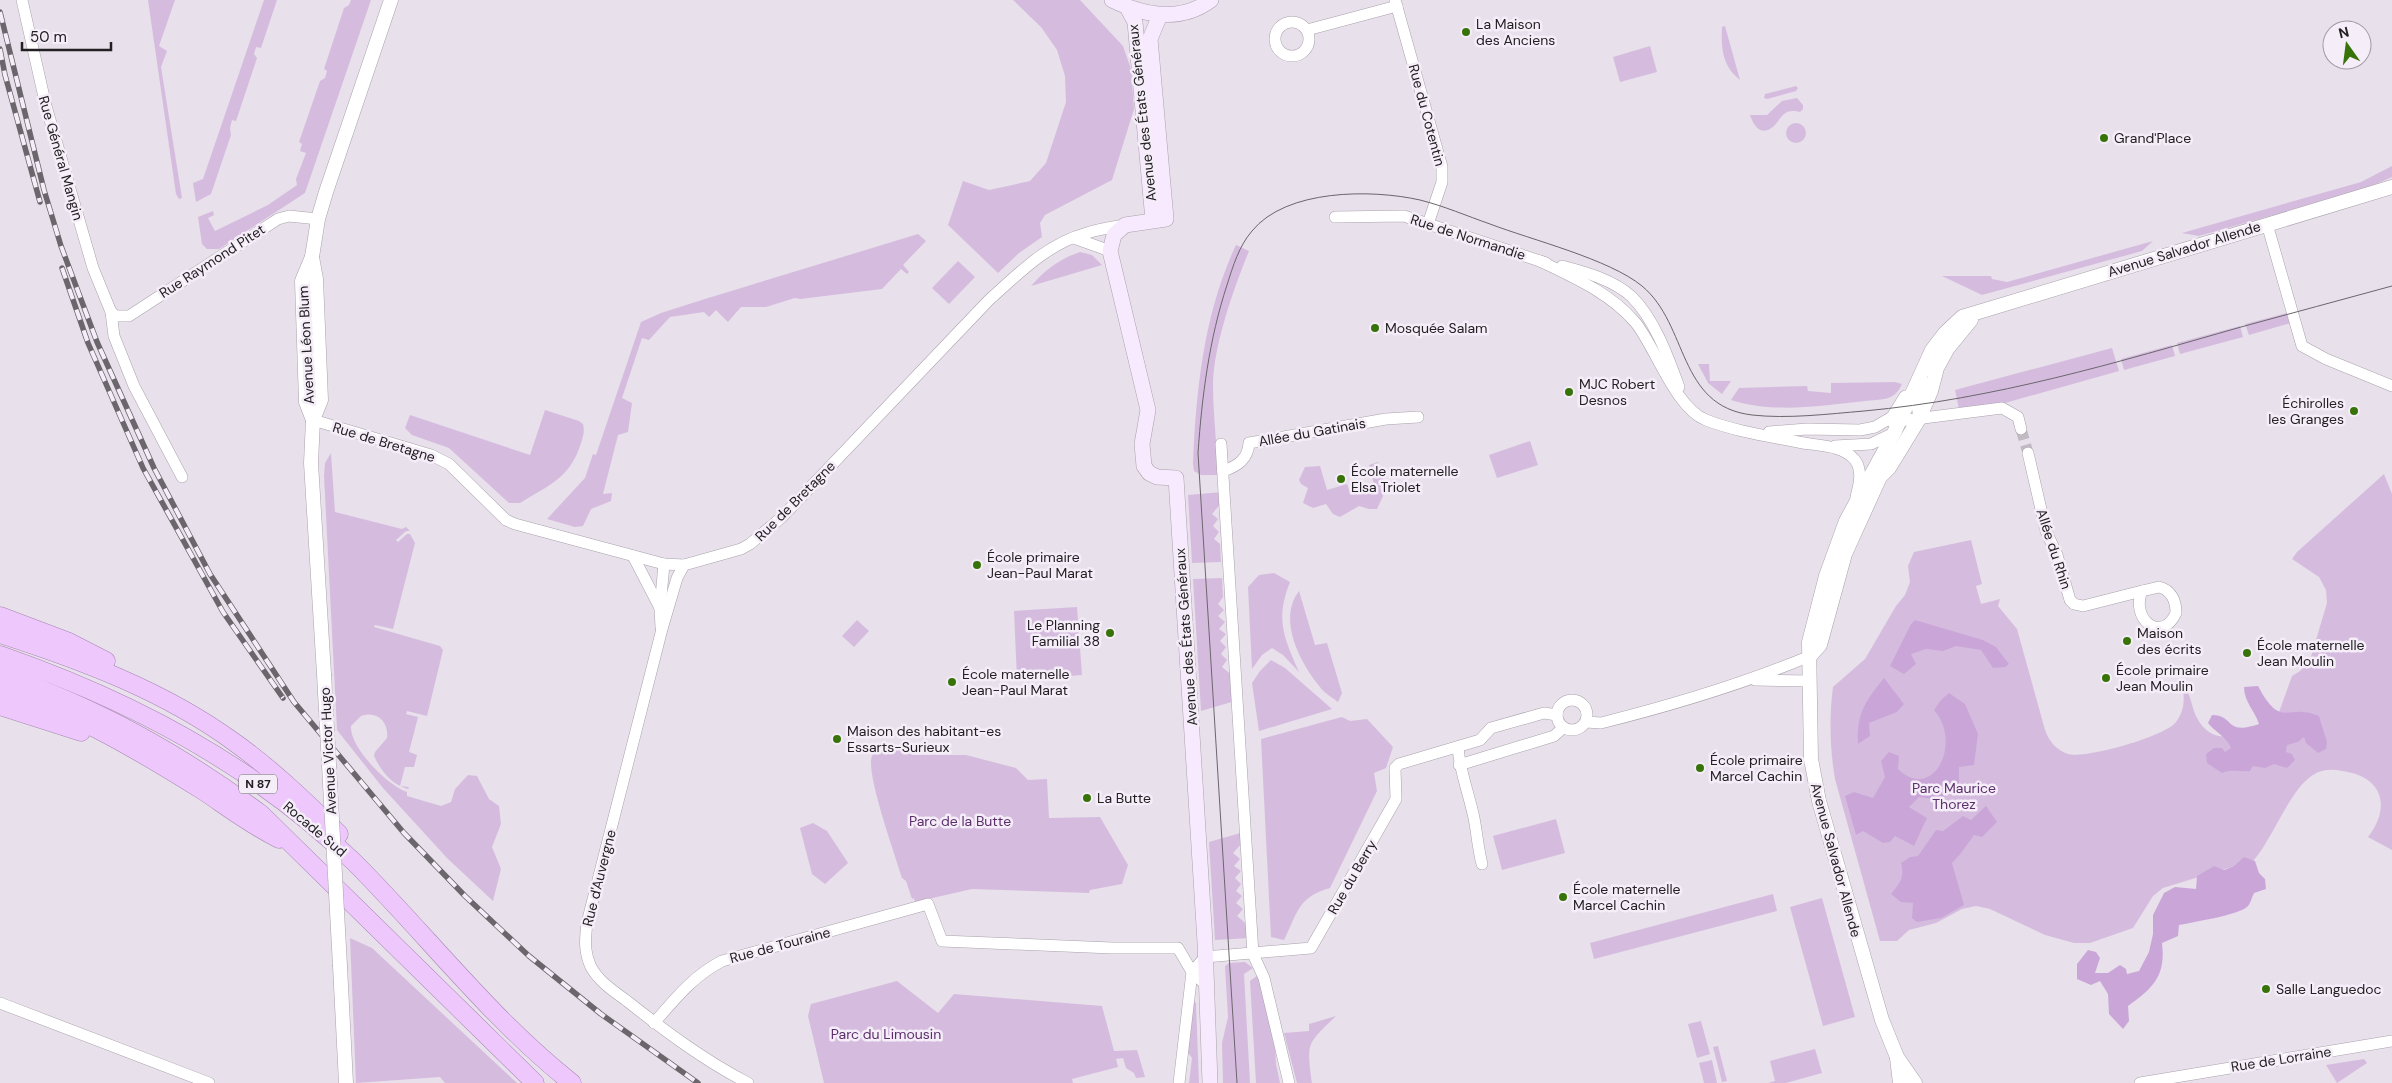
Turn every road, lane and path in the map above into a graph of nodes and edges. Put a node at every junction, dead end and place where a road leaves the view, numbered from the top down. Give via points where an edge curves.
1 (22, 0) edge
2 (391, 0) edge
3 (1112, 0) edge
4 (1210, 0) edge
5 (1396, 3) edge
6 (1126, 7) junction
7 (1160, 15) junction
8 (1307, 30) dead end
9 (2392, 187) edge
10 (1335, 217) dead end
11 (318, 219) junction
12 (1160, 220) junction
13 (1428, 224) junction
14 (2267, 224) junction
15 (1125, 225) junction
16 (1074, 238) junction
17 (1110, 251) junction
18 (111, 312) junction
19 (1977, 312) junction
20 (1922, 372) junction
21 (2392, 386) edge
22 (1928, 399) junction
23 (1943, 416) junction
24 (1418, 417) dead end
25 (1919, 419) junction
26 (313, 420) junction
27 (1893, 426) junction
28 (2021, 429) tunnel mouth
29 (1860, 430) junction
30 (1760, 433) junction
31 (1877, 442) junction
32 (1221, 444) dead end
33 (1823, 446) junction
34 (2028, 453) tunnel mouth
35 (1882, 456) junction
36 (1223, 471) junction
37 (182, 477) dead end
38 (1880, 477) junction
39 (1854, 506) junction
40 (633, 556) junction
41 (664, 564) junction
42 (684, 565) junction
43 (2142, 591) dead end
44 (660, 608) junction
45 (0, 616) edge
46 (662, 629) junction
47 (0, 634) edge
48 (0, 656) edge
49 (1810, 656) junction
50 (0, 672) edge
51 (1751, 680) junction
52 (1809, 681) junction
53 (0, 689) edge
54 (174, 704) junction
55 (0, 706) edge
56 (1557, 715) junction
57 (1586, 722) junction
58 (1563, 728) junction
59 (127, 747) junction
60 (1458, 748) junction
61 (1459, 765) junction
62 (295, 847) junction
63 (1482, 864) dead end
64 (435, 950) junction
65 (1253, 954) junction
66 (1205, 958) junction
67 (1192, 972) junction
68 (1207, 986) junction
69 (0, 1003) edge
70 (654, 1023) junction
71 (2392, 1041) edge
72 (1897, 1057) junction
73 (1900, 1081) edge
74 (210, 1083) edge
75 (346, 1083) edge
76 (535, 1083) edge
77 (572, 1083) edge
78 (748, 1083) edge
79 (1179, 1083) edge
80 (1210, 1083) edge
81 (1289, 1083) edge
82 (1915, 1083) edge
83 (2140, 1083) edge

1 - 18 street, Rue Général Mangin via 46,106 93,268
2 - 11 street, Avenue Léon Blum
3 - 6 main road
4 - 7 main road via 1192,10
5 - 8 street, Rue du Cotentin
5 - 13 street, Rue du Cotentin via 1442,167 1442,182
6 - 7 main road
6 - 12 main road, Avenue des États Généraux via 1135,22
7 - 12 main road, Avenue des États Généraux via 1150,39
9 - 14 street, Avenue Salvador Allende via 2374,195
10 - 13 street, Rue de Normandie via 1404,216
11 - 18 street, Rue Raymond Pitet via 289,216 278,219 129,316 116,316
11 - 26 street, Avenue Léon Blum via 312,258 316,279 322,400
12 - 15 main road, Rue de Bretagne
13 - 30 street, Rue de Normandie via 1540,261 1582,271 1613,284 1632,297 1649,320 1665,351 1683,400 1703,419
14 - 19 street, Avenue Salvador Allende
14 - 21 street via 2302,346
15 - 16 street, Rue de Bretagne
15 - 17 main road via 1114,235
16 - 17 street
16 - 42 street, Rue de Bretagne via 1024,267 989,300 782,517 750,544
17 - 66 main road, Avenue des États Généraux via 1148,410 1142,444 1144,466 1158,477 1176,478
18 - 37 street, Rue Général Mangin via 114,336 134,386
19 - 20 street, Avenue Salvador Allende via 1962,317 1945,333 1932,350
19 - 22 street, Avenue Salvador Allende via 1948,348 1937,368
20 - 25 street via 1917,405
20 - 27 street, Avenue Salvador Allende
22 - 23 street
22 - 25 street, Avenue Salvador Allende
23 - 25 street
23 - 28 street via 2002,408 2018,417
24 - 36 street, Allée du Gatinais via 1386,419 1249,443 1241,463
25 - 27 street
25 - 38 street, Avenue Salvador Allende
26 - 40 street, Rue de Bretagne via 431,455 449,464 506,520 515,524
26 - 75 street, Avenue Victor Hugo, bridge via 311,469
27 - 29 street
27 - 31 street, Rue de Normandie
27 - 35 street, Avenue Salvador Allende
29 - 30 street, Rue de Normandie via 1807,429
29 - 31 street
30 - 33 street, Rue de Normandie
31 - 33 street, Rue de Normandie
31 - 35 street, Avenue Salvador Allende
32 - 36 street
33 - 39 street, Rue de Normandie via 1838,450 1856,461 1860,479
34 - 43 street, Allée du Rhin via 2046,531 2057,555 2070,600 2083,606
35 - 38 street, Avenue Salvador Allende
35 - 39 street, Avenue Salvador Allende
36 - 65 street
38 - 49 street, Avenue Salvador Allende via 1845,554 1820,645
39 - 49 street, Avenue Salvador Allende via 1826,576 1810,630
40 - 41 street, Rue de Bretagne
40 - 44 street, Rue d'Auvergne
41 - 42 street, Rue de Bretagne
41 - 44 street, Rue d'Auvergne
42 - 46 street, Rue d'Auvergne
44 - 46 street, Rue d'Auvergne
45 - 54 highway via 101,658
46 - 70 street, Rue d'Auvergne via 585,941 592,969 604,983
47 - 54 highway via 79,661
48 - 64 highway, Rocade Sud / N 87 via 43,670 126,706 191,740 241,772 282,800 338,848
49 - 51 street
49 - 52 street, Avenue Salvador Allende
50 - 62 highway, Rocade Sud / N 87 via 87,708 180,757 261,814
51 - 52 street
51 - 57 street via 1618,719
52 - 72 street, Avenue Salvador Allende via 1811,759 1819,801 1865,968
53 - 59 highway via 89,725
54 - 64 highway via 234,742 292,788 384,882
55 - 59 highway
56 - 57 street via 1564,703 1578,702 1585,708
56 - 58 street
56 - 60 street, Rue du Berry via 1544,713 1491,728 1480,740
57 - 58 street via 1576,730
58 - 61 street via 1554,736
59 - 62 highway via 206,793 250,825
60 - 61 street
60 - 65 street, Rue du Berry via 1394,768 1396,790 1393,805 1311,948
61 - 63 street via 1474,818
62 - 76 highway, Rocade Sud / N 87
64 - 77 highway, Rocade Sud / N 87 via 506,1023
65 - 66 street, Rue du Berry
65 - 81 street via 1264,978
66 - 67 street
66 - 68 main road, Avenue des États Généraux
67 - 68 street
67 - 70 street, Rue de Touraine via 1178,948 942,941 928,904 722,961 690,982
67 - 79 street
68 - 80 main road, Avenue des États Généraux
69 - 74 street
70 - 78 street, Rue d'Auvergne
71 - 83 street, Rue de Lorraine
72 - 73 street, Avenue Salvador Allende
72 - 82 street, Avenue Salvador Allende

